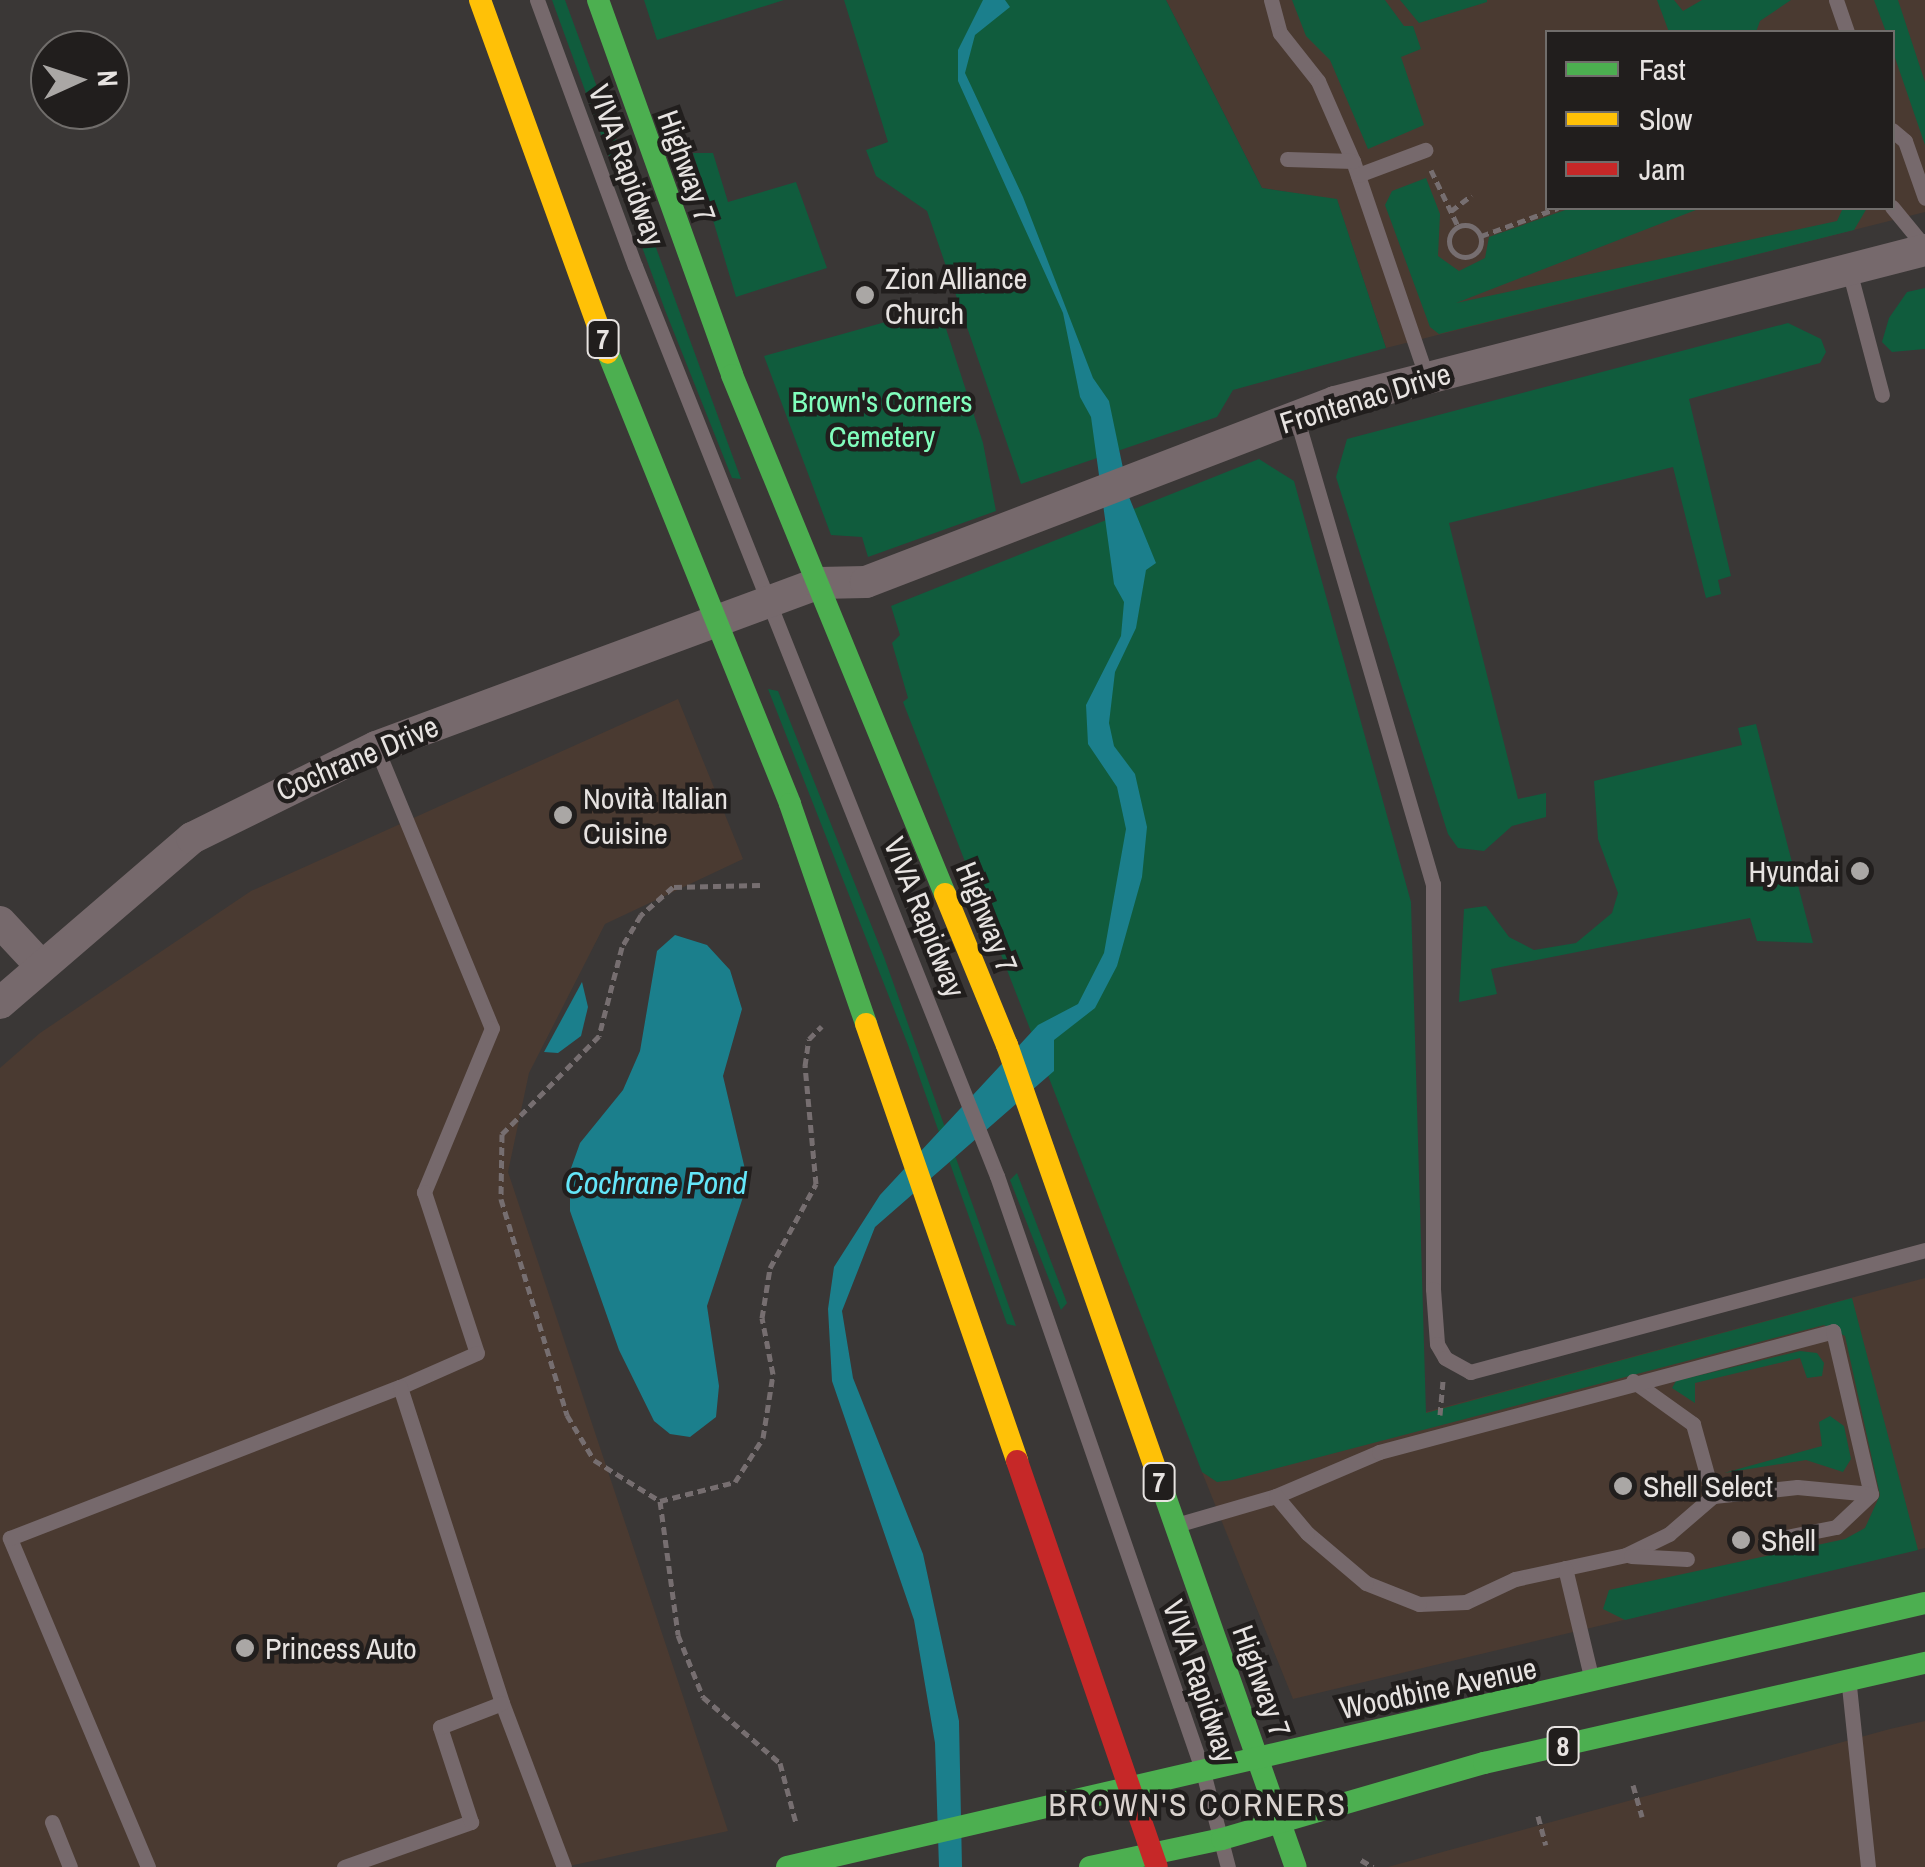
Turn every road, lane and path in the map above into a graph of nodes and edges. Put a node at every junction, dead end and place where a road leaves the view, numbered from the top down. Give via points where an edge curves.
1 (480, 0) edge
2 (538, 0) edge
3 (598, 0) edge
4 (1271, 0) edge
5 (1836, 0) edge
6 (1847, 30) edge
7 (1895, 133) edge
8 (1425, 150) dead end
9 (1287, 160) dead end
10 (1356, 168) junction
11 (1472, 195) dead end
12 (1444, 196) dead end
13 (1925, 198) edge
14 (1552, 210) edge
15 (1894, 210) edge
16 (1451, 211) junction
17 (1458, 226) junction
18 (1480, 236) junction
19 (1925, 249) edge
20 (1849, 270) junction
21 (1427, 378) junction
22 (1882, 395) dead end
23 (1296, 416) junction
24 (818, 583) junction
25 (770, 600) junction
26 (714, 620) junction
27 (376, 747) junction
28 (760, 885) dead end
29 (0, 922) edge
30 (41, 966) junction
31 (0, 1003) edge
32 (822, 1026) dead end
33 (1925, 1250) edge
34 (1446, 1358) junction
35 (1633, 1381) junction
36 (400, 1387) junction
37 (1438, 1437) junction
38 (1871, 1494) junction
39 (1276, 1496) junction
40 (1712, 1496) junction
41 (660, 1501) junction
42 (1174, 1526) junction
43 (1786, 1537) dead end
44 (1626, 1556) junction
45 (1687, 1558) dead end
46 (1565, 1568) junction
47 (1925, 1603) edge
48 (1925, 1663) edge
49 (1848, 1682) junction
50 (1593, 1685) junction
51 (502, 1703) junction
52 (1259, 1762) junction
53 (1203, 1772) junction
54 (1633, 1785) dead end
55 (1132, 1789) junction
56 (1538, 1816) dead end
57 (1642, 1817) dead end
58 (52, 1822) dead end
59 (796, 1822) dead end
60 (1282, 1824) junction
61 (1222, 1839) junction
62 (1546, 1845) dead end
63 (1154, 1860) edge
64 (1361, 1860) dead end
65 (70, 1867) edge
66 (148, 1867) edge
67 (344, 1867) edge
68 (564, 1867) edge
69 (787, 1867) edge
70 (1090, 1867) edge
71 (1228, 1867) edge
72 (1296, 1867) edge
73 (1373, 1867) edge
74 (1868, 1867) edge

1 - 26 main road, 7 via 634,424
2 - 25 lane, VIVA Rapidway via 635,266
3 - 24 main road, Highway 7 / 7 via 732,375
4 - 10 lane via 1280,32 1318,81
5 - 6 lane
7 - 13 lane via 1905,141
8 - 10 lane
9 - 10 lane
10 - 21 lane
11 - 16 path
12 - 16 path
14 - 18 path
15 - 19 lane
16 - 17 path
17 - 18 path
17 - 18 path via 1448,239 1458,256 1478,252
19 - 20 street, Frontenac Drive
20 - 21 street, Frontenac Drive
20 - 22 lane
21 - 23 street, Frontenac Drive
23 - 24 street, Frontenac Drive via 866,582
23 - 34 lane via 1433,884 1433,1289 1437,1344
24 - 25 street, Frontenac Drive
24 - 42 main road, Highway 7 / 7 via 1007,1045
25 - 26 street, Cochrane Drive
25 - 53 lane, VIVA Rapidway via 997,1176
26 - 27 street, Cochrane Drive
26 - 55 main road, 7 via 790,804
27 - 30 street, Cochrane Drive via 192,838
27 - 36 lane via 492,1028 424,1192 476,1353
28 - 41 path via 672,888 641,914 622,947 599,1036 502,1134 501,1199 567,1415 594,1460
29 - 30 street
30 - 31 street, Cochrane Drive
32 - 41 path via 809,1038 805,1066 816,1184 770,1268 762,1318 773,1374 763,1438 735,1482
33 - 34 lane via 1470,1372
34 - 37 path
35 - 37 lane
35 - 38 lane via 1833,1331
35 - 40 lane via 1693,1424
36 - 51 lane
36 - 66 lane via 10,1538
37 - 39 lane via 1379,1452
38 - 40 lane via 1796,1487
38 - 43 lane via 1836,1528
39 - 42 lane
39 - 46 lane via 1306,1533 1366,1583 1420,1604 1466,1602
40 - 44 lane via 1669,1534
41 - 59 path via 678,1635 703,1697 780,1762
42 - 52 main road, Highway 7 / 7
44 - 45 lane
44 - 46 lane
46 - 50 lane
47 - 50 main road, Woodbine Avenue / 8
48 - 49 main road, 8
49 - 60 main road, 8 via 1484,1763
49 - 74 lane
50 - 52 main road, Woodbine Avenue / 8
51 - 67 lane via 440,1727 471,1822
51 - 68 lane
52 - 53 main road, Woodbine Avenue / 8
52 - 60 main road, Highway 7 / 7
53 - 55 main road, Woodbine Avenue / 8
53 - 61 lane, VIVA Rapidway
54 - 57 path
55 - 63 main road, 7
55 - 69 main road, Woodbine Avenue / 8
56 - 62 path
58 - 65 lane
60 - 61 main road, 8
60 - 72 main road, Highway 7 / 7
61 - 63 main road, 8
61 - 71 lane, VIVA Rapidway
63 - 70 main road, 8
64 - 73 path

